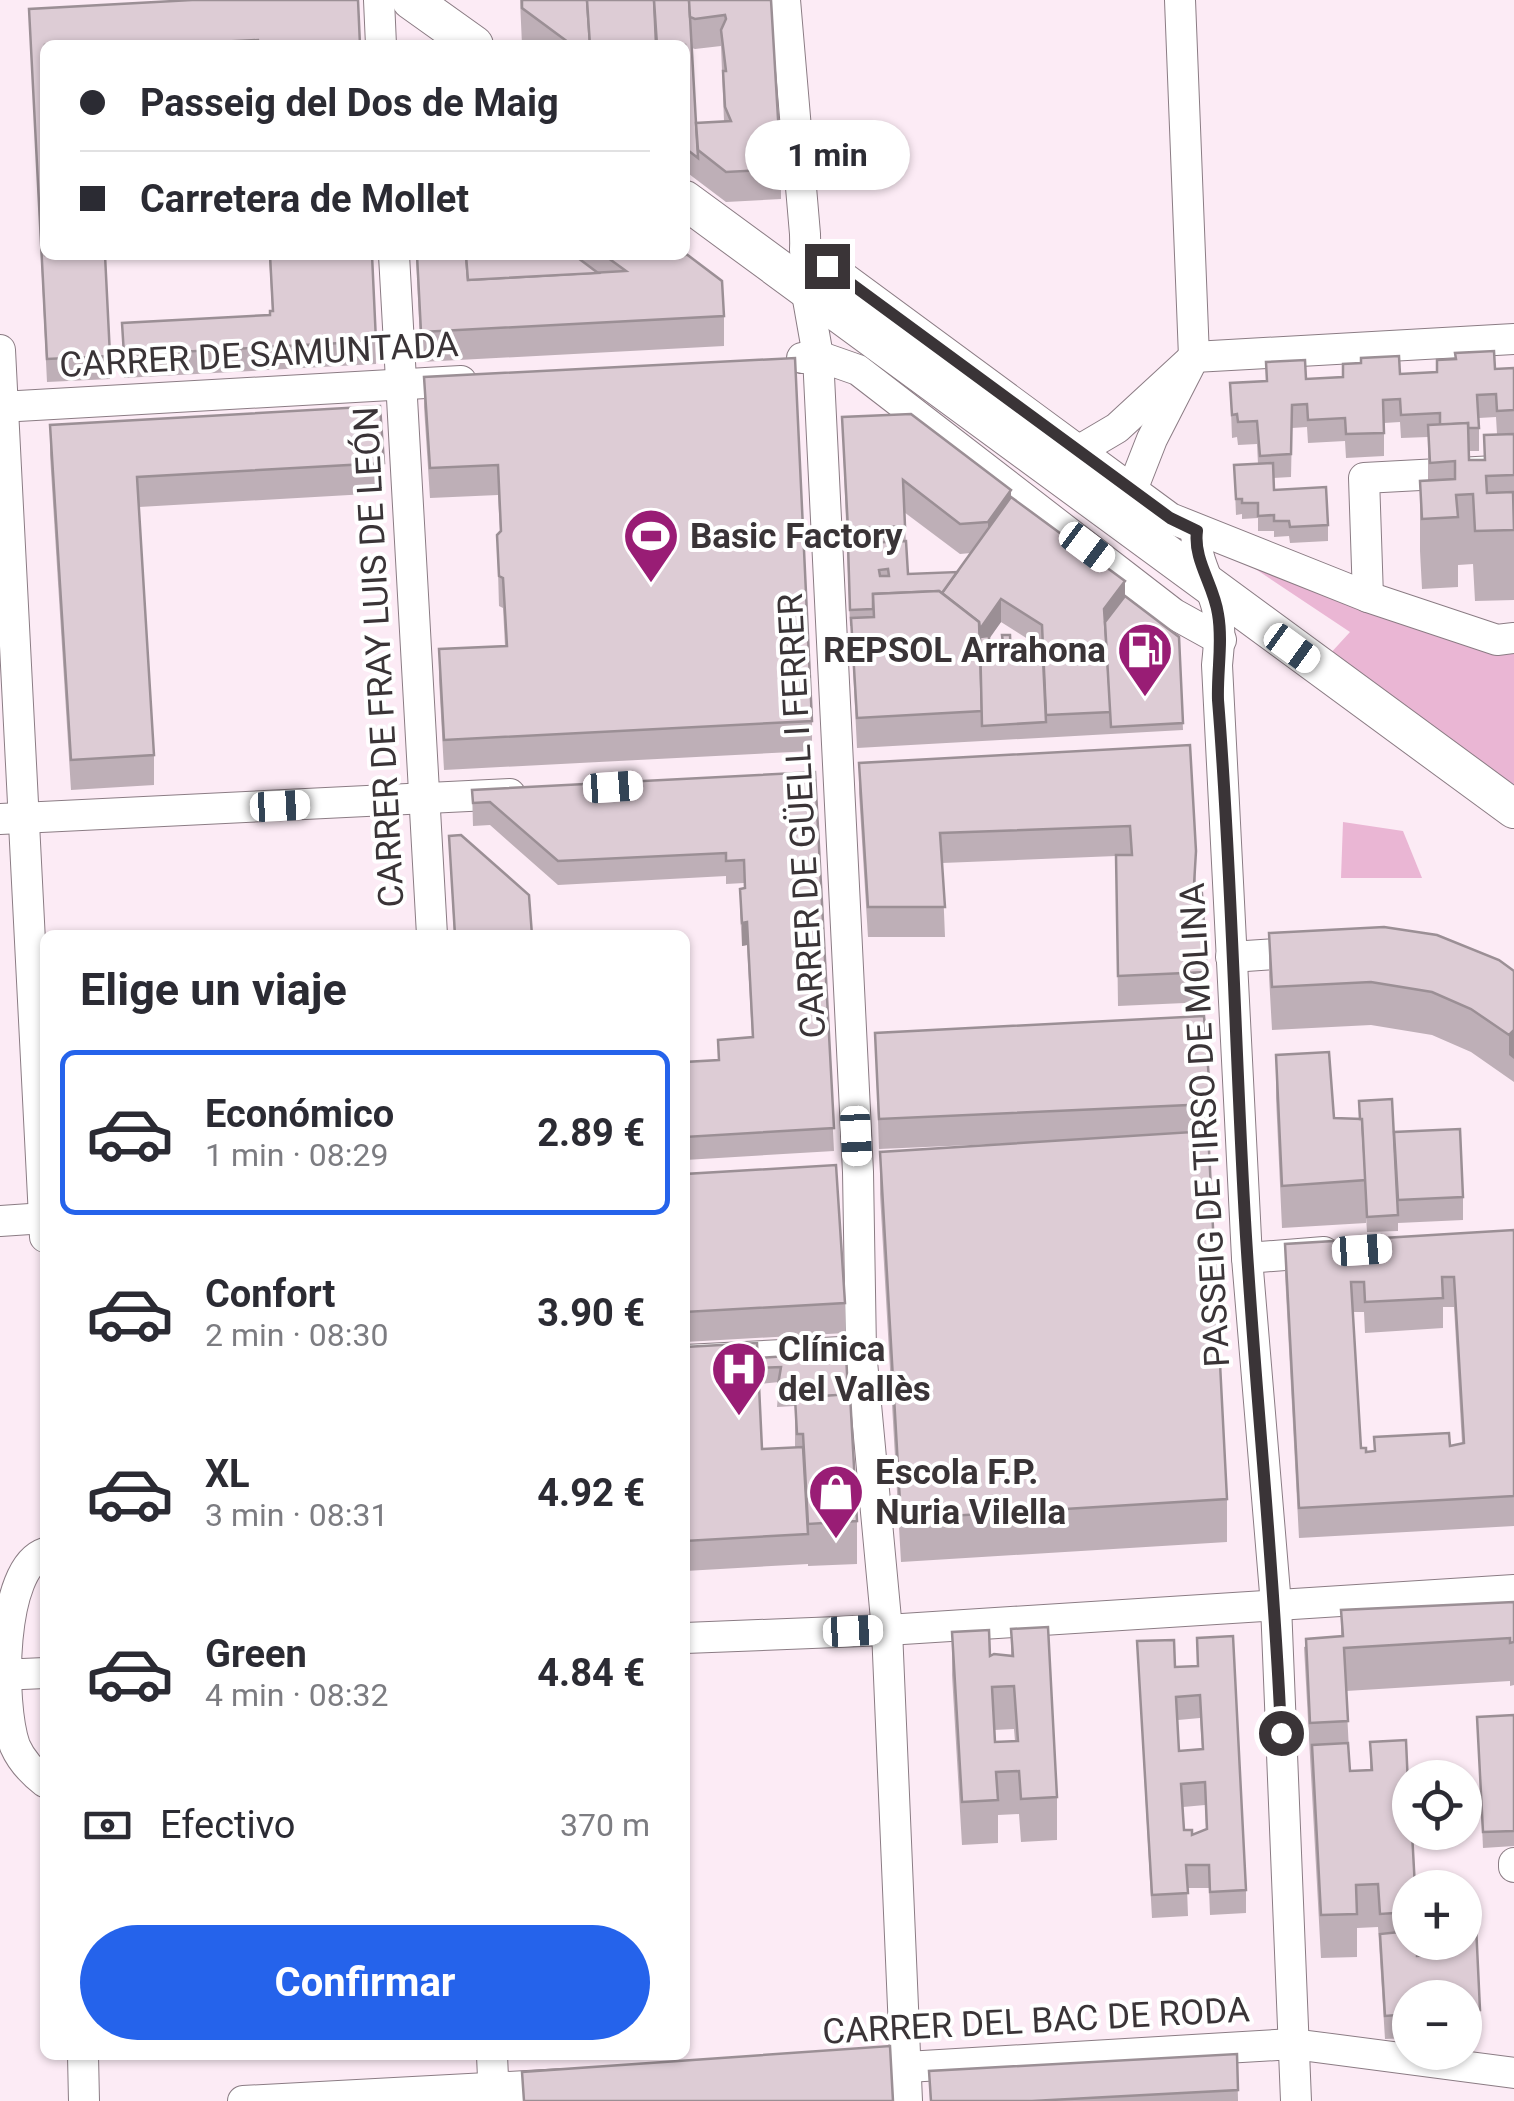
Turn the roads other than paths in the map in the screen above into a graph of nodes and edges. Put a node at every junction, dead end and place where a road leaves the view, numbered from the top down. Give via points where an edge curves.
1 (378, 0) edge
2 (411, 0) edge
3 (785, 0) edge
4 (1180, 0) edge
5 (381, 40) edge
6 (467, 40) edge
7 (690, 204) edge
8 (805, 249) junction
9 (394, 260) edge
10 (806, 288) junction
11 (1514, 339) edge
12 (0, 350) edge
13 (818, 356) junction
14 (1194, 358) junction
15 (768, 361) edge
16 (480, 380) edge
17 (402, 385) junction
18 (1, 407) edge
19 (1068, 463) junction
20 (1514, 470) edge
21 (1132, 490) junction
22 (1058, 525) junction
23 (1197, 531) junction
24 (1210, 585) junction
25 (1368, 596) junction
26 (1270, 631) junction
27 (1514, 638) edge
28 (1221, 640) junction
29 (1222, 751) junction
30 (1184, 753) edge
31 (876, 770) edge
32 (828, 772) junction
33 (543, 792) edge
34 (426, 800) junction
35 (1514, 809) edge
36 (12, 818) edge
37 (432, 930) edge
38 (1329, 950) edge
39 (1231, 957) junction
40 (40, 1168) edge
41 (896, 1170) edge
42 (858, 1172) junction
43 (820, 1174) edge
44 (40, 1218) edge
45 (0, 1221) edge
46 (1362, 1250) edge
47 (1247, 1258) junction
48 (862, 1352) junction
49 (690, 1360) edge
50 (40, 1556) edge
51 (1514, 1590) edge
52 (1276, 1605) junction
53 (886, 1630) junction
54 (690, 1638) edge
55 (40, 1673) edge
56 (0, 1675) edge
57 (40, 1778) edge
58 (1293, 2044) junction
59 (83, 2060) edge
60 (492, 2060) edge
61 (906, 2067) junction
62 (867, 2069) edge
63 (1514, 2073) edge
64 (592, 2082) edge
65 (494, 2094) edge
66 (84, 2101) edge
67 (243, 2101) edge
68 (908, 2101) edge
69 (1296, 2101) edge

1 - 5 street
2 - 6 main road
3 - 8 street, CARRER DE GÜELL I FERRER
4 - 14 street
7 - 10 main road
8 - 10 street, CARRER DE GÜELL I FERRER
8 - 19 street
9 - 17 street, CARRER DE FRAY LUIS DE LEÓN
10 - 13 street, CARRER DE GÜELL I FERRER
10 - 19 main road
11 - 14 street
12 - 18 street
13 - 15 street
13 - 22 street via 858,370
13 - 32 street, CARRER DE GÜELL I FERRER
14 - 19 street
14 - 21 street
16 - 17 street, CARRER DE SAMUNTADA
17 - 18 street, CARRER DE SAMUNTADA
17 - 34 street, CARRER DE FRAY LUIS DE LEÓN
18 - 36 street
19 - 21 street
19 - 22 street via 1054,501
19 - 24 main road
20 - 25 street via 1364,478
21 - 23 street
22 - 28 street via 1174,614
23 - 24 street, PASSEIG DE TIRSO DE MOLINA
23 - 25 street
24 - 26 main road
24 - 28 street, PASSEIG DE TIRSO DE MOLINA
25 - 27 street via 1497,640
26 - 28 street
26 - 35 main road
28 - 29 street, PASSEIG DE TIRSO DE MOLINA
29 - 30 street
29 - 39 street, PASSEIG DE TIRSO DE MOLINA
31 - 32 street
32 - 42 street, CARRER DE GÜELL I FERRER
33 - 34 street
34 - 36 street
34 - 37 street, CARRER DE FRAY LUIS DE LEÓN
36 - 40 street
38 - 39 street
39 - 47 street, PASSEIG DE TIRSO DE MOLINA via 1231,1151
41 - 42 street
42 - 43 street
42 - 48 street, CARRER DE GÜELL I FERRER
44 - 45 street
46 - 47 street
47 - 52 street, PASSEIG DE TIRSO DE MOLINA
48 - 49 street
48 - 53 street, CARRER DE GÜELL I FERRER
50 - 56 street via 20,1568 9,1587
51 - 52 street
52 - 53 street
52 - 58 street, PASSEIG DE TIRSO DE MOLINA
53 - 54 street
53 - 61 street, CARRER DE GÜELL I FERRER
55 - 56 street
56 - 57 street via 14,1744
58 - 61 street, CARRER DEL BAC DE RODA
58 - 63 street, CARRER DEL BAC DE RODA
58 - 69 street, PASSEIG DE TIRSO DE MOLINA
59 - 66 street
60 - 65 street
61 - 62 street, CARRER DEL BAC DE RODA
61 - 68 street, CARRER DE GÜELL I FERRER
64 - 65 street
65 - 67 street

